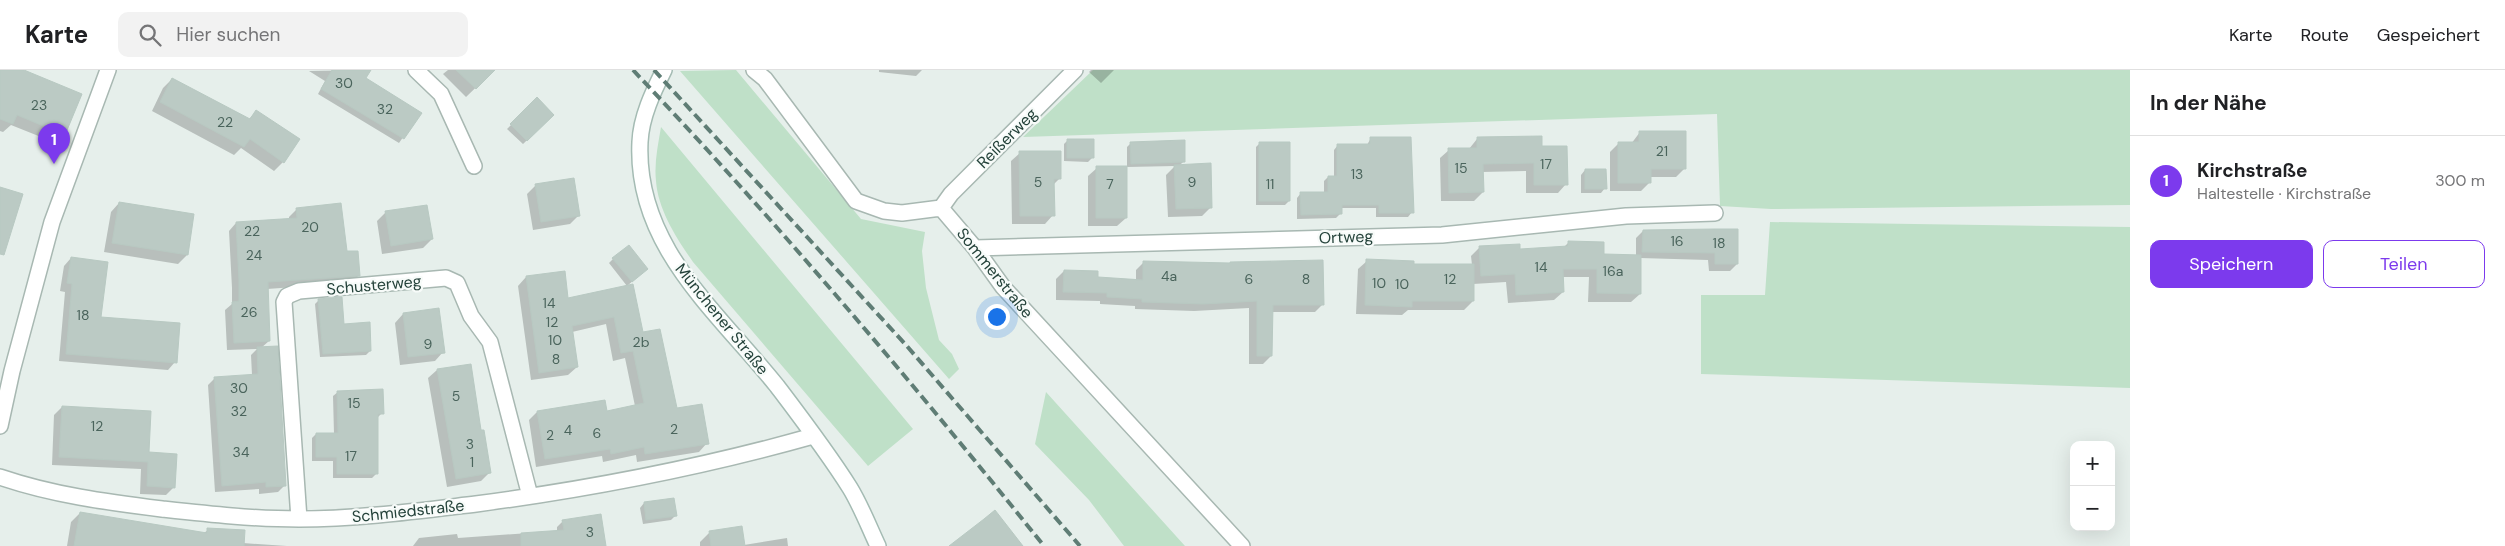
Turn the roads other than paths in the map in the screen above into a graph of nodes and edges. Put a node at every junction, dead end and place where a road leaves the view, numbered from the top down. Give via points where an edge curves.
1 (108, 70) edge
2 (416, 70) edge
3 (664, 70) edge
4 (754, 70) edge
5 (1075, 70) edge
6 (474, 166) dead end
7 (942, 208) junction
8 (1715, 213) dead end
9 (975, 248) junction
10 (0, 426) edge
11 (813, 436) junction
12 (0, 477) edge
13 (530, 496) junction
14 (299, 519) junction
15 (878, 546) edge
16 (1242, 546) edge

1 - 10 street via 52,222
2 - 6 street via 441,94
3 - 11 street, Münchener Straße via 646,113 640,140 642,186 657,232 684,276 743,344
4 - 7 street via 856,201 884,211 902,213
5 - 7 street, Reißerweg via 951,194
7 - 9 street, Sommerstraße
8 - 9 street, Ortweg via 1626,216 1442,235
9 - 16 street, Sommerstraße via 1002,287
11 - 13 street, Schmiedstraße via 737,457
11 - 15 street, Münchener Straße via 850,489
12 - 14 street, Schmiedstraße via 90,500 244,517
13 - 14 street, Schmiedstraße via 385,515
13 - 14 street, Schusterweg via 490,342 472,316 457,283 446,278 299,291 287,296 284,302

